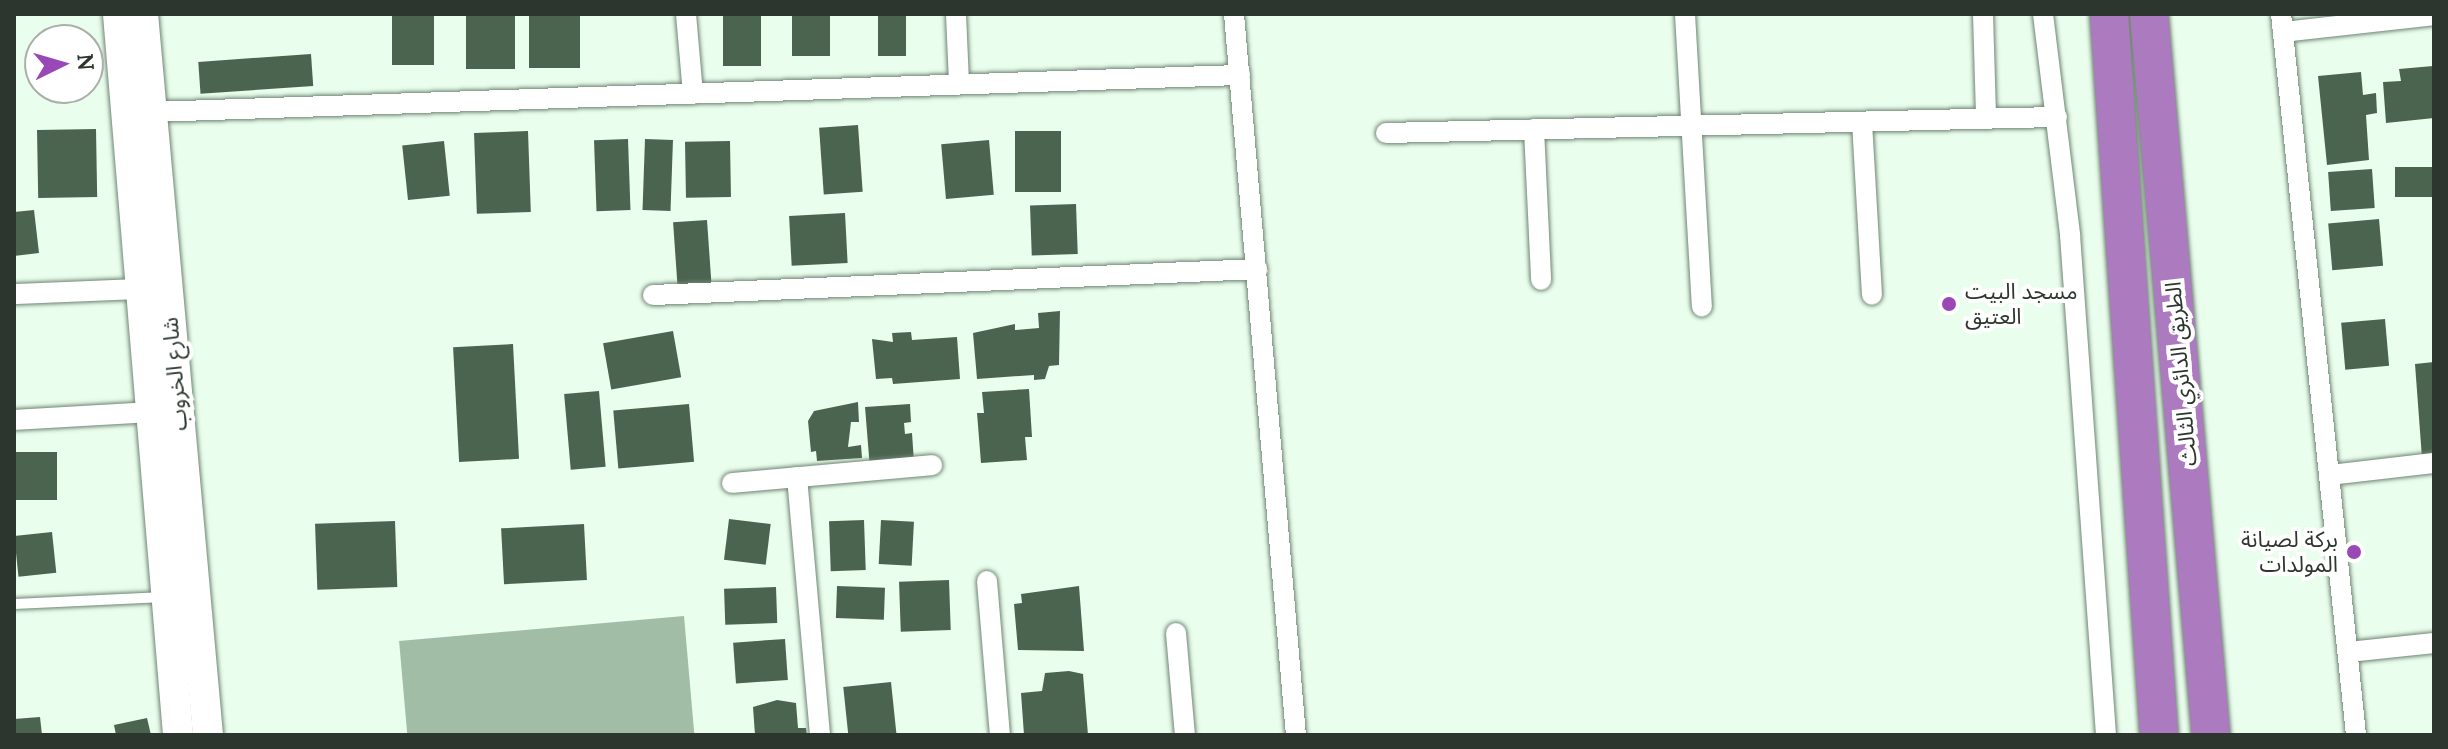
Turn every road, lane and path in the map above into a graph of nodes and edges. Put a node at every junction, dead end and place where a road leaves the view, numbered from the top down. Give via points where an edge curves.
1 (118, 14) edge
2 (143, 14) edge
3 (686, 14) edge
4 (956, 14) edge
5 (1234, 14) edge
6 (1685, 14) edge
7 (1983, 14) edge
8 (2043, 14) edge
9 (2109, 14) edge
10 (2149, 14) edge
11 (2434, 15) edge
12 (2282, 23) edge
13 (1240, 75) junction
14 (959, 84) junction
15 (693, 94) junction
16 (152, 112) junction
17 (2057, 117) junction
18 (1986, 118) junction
19 (1862, 122) junction
20 (1692, 126) junction
21 (1534, 129) junction
22 (1386, 133) dead end
23 (1257, 269) junction
24 (1541, 280) dead end
25 (141, 289) junction
26 (14, 294) edge
27 (653, 295) dead end
28 (1872, 295) dead end
29 (1702, 307) dead end
30 (151, 412) junction
31 (14, 420) edge
32 (2434, 463) edge
33 (932, 465) dead end
34 (2330, 475) junction
35 (797, 477) junction
36 (732, 483) dead end
37 (987, 581) dead end
38 (167, 597) junction
39 (14, 604) edge
40 (1176, 633) dead end
41 (2434, 643) edge
42 (2349, 652) junction
43 (178, 735) edge
44 (208, 735) edge
45 (820, 735) edge
46 (1000, 735) edge
47 (1185, 735) edge
48 (1296, 735) edge
49 (2106, 735) edge
50 (2159, 735) edge
51 (2211, 735) edge
52 (2356, 735) edge

1 - 25 main road, شارع الخروب
2 - 16 main road, شارع الخروب
3 - 15 street
4 - 14 street
5 - 13 street
6 - 20 street
7 - 18 street
8 - 17 street
9 - 50 highway, الطريق الدائري الثالث
10 - 51 highway, الطريق الدائري الثالث
11 - 12 street
12 - 34 street
13 - 14 street
13 - 23 street
14 - 15 street
15 - 16 street
16 - 44 main road, شارع الخروب
17 - 18 street
17 - 49 street
18 - 19 street
19 - 20 street
19 - 28 street
20 - 21 street
20 - 29 street
21 - 22 street
21 - 24 street
23 - 27 street
23 - 48 street
25 - 26 street
25 - 30 main road, شارع الخروب
30 - 31 street
30 - 38 main road, شارع الخروب
32 - 34 street
33 - 35 street
34 - 42 street
35 - 36 street
35 - 45 street
37 - 46 street
38 - 39 lane
38 - 43 main road, شارع الخروب
40 - 47 street
41 - 42 street
42 - 52 street

